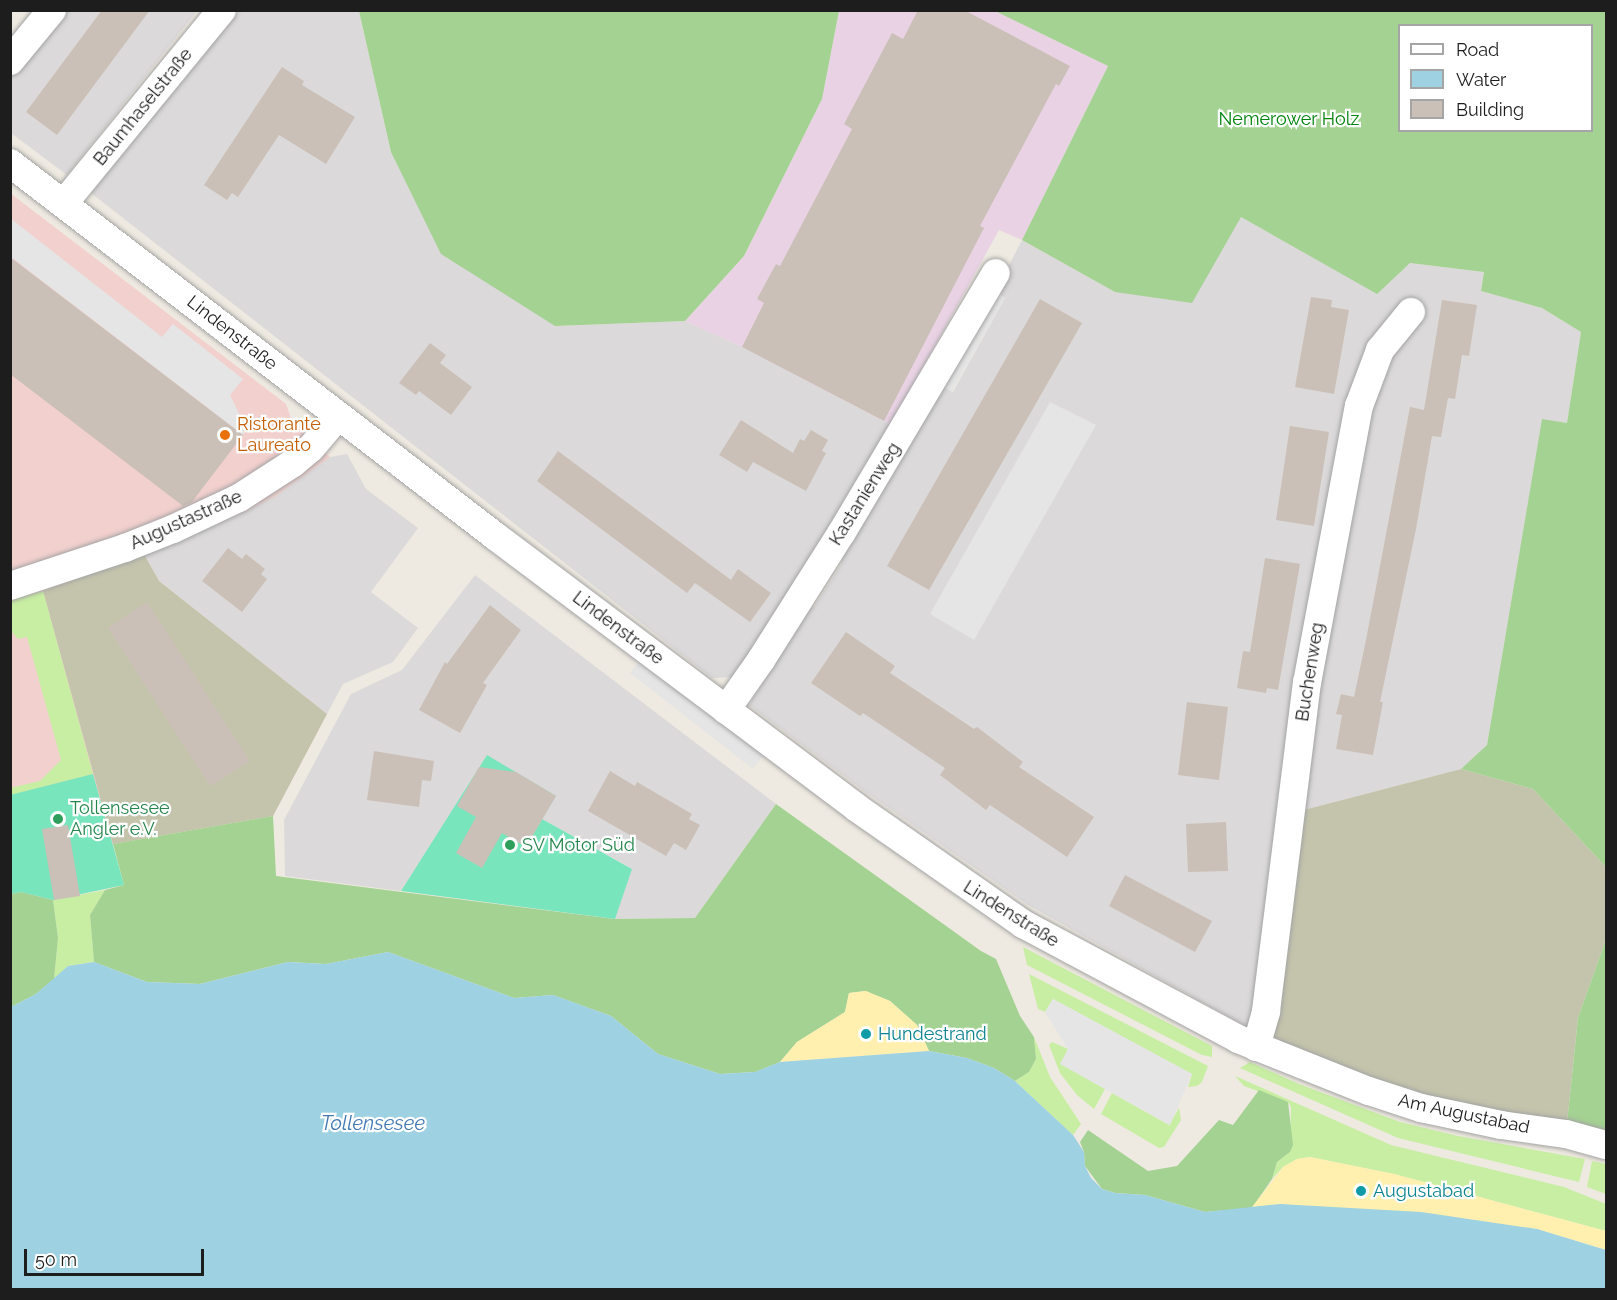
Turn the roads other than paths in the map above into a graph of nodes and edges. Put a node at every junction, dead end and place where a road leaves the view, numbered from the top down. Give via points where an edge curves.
1 (52, 10) edge
2 (222, 10) edge
3 (10, 61) edge
4 (10, 163) edge
5 (64, 203) junction
6 (996, 273) dead end
7 (1411, 312) dead end
8 (338, 416) junction
9 (10, 586) edge
10 (726, 710) junction
11 (1256, 1047) junction
12 (1606, 1145) edge

1 - 3 street
2 - 5 street, Baumhaselstraße
4 - 5 street, Lindenstraße
5 - 8 street, Lindenstraße
6 - 10 street, Kastanienweg via 842,532
7 - 11 street, Buchenweg via 1380,350 1359,406 1307,683 1266,1011
8 - 9 street, Augustastraße via 293,463 239,498 134,544
8 - 10 street, Lindenstraße
10 - 11 street, Lindenstraße via 988,902 1076,954
11 - 12 street, Am Augustabad via 1421,1108

